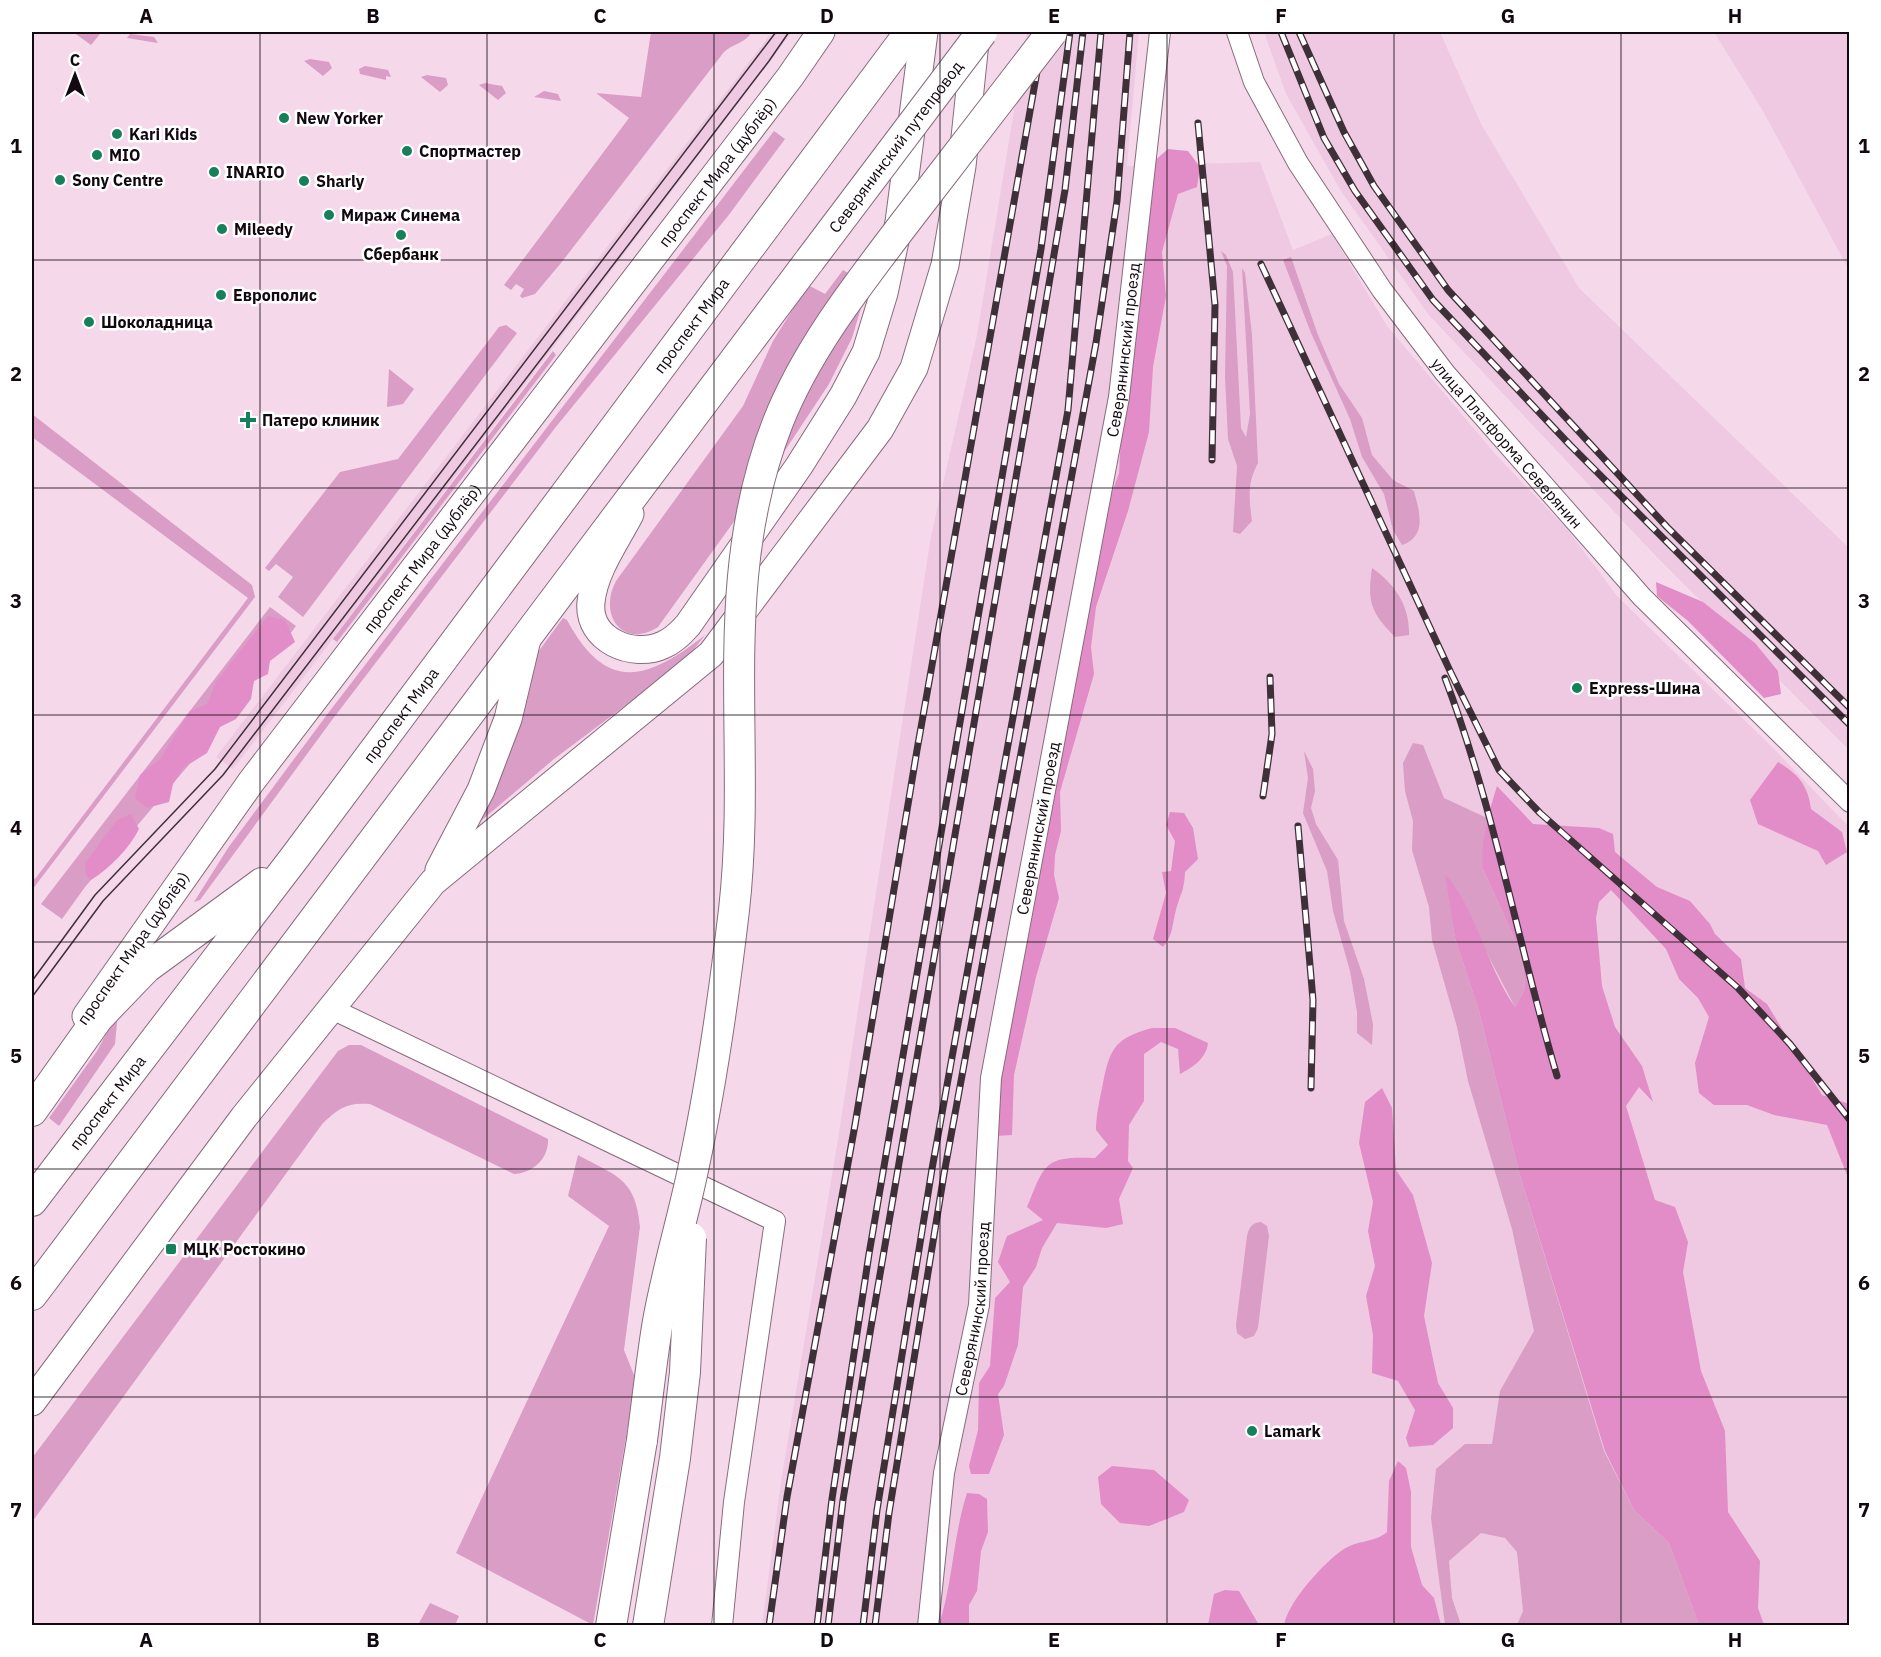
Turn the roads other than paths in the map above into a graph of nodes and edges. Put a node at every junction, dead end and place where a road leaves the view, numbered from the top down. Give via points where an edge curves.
1 (821, 32) edge
2 (910, 32) edge
3 (924, 32) edge
4 (976, 32) edge
5 (982, 32) edge
6 (1052, 32) edge
7 (1160, 32) edge
8 (1237, 32) edge
9 (655, 466) junction
10 (528, 633) junction
11 (1850, 802) edge
12 (213, 834) junction
13 (295, 857) junction
14 (433, 882) junction
15 (332, 1009) junction
16 (98, 1018) junction
17 (32, 1089) edge
18 (32, 1111) edge
19 (695, 1163) junction
20 (32, 1201) edge
21 (32, 1295) edge
22 (32, 1402) edge
23 (611, 1626) edge
24 (648, 1626) edge
25 (722, 1626) edge
26 (928, 1626) edge

1 - 12 main road, проспект Мира (дублёр)
2 - 13 main road, проспект Мира
3 - 9 main road via 899,222 866,352 799,466 688,625 663,645 633,651 596,628 590,604 602,567
4 - 14 main road via 962,166 945,266 914,368 886,420 711,654
5 - 9 main road, Северянинский путепровод, bridge
6 - 19 main road, bridge via 864,277 806,361 778,420 755,487 744,551 737,659 739,800 734,906
7 - 26 street, Северянинский проезд via 1119,397 991,1077 979,1305 944,1473
8 - 11 street, улица Платформа Северянин via 1254,82 1298,163 1382,290 1445,373 1642,597
9 - 10 main road
10 - 14 main road via 508,719 481,790
10 - 21 main road
12 - 16 main road
12 - 17 main road, проспект Мира (дублёр)
13 - 16 main road via 146,968
13 - 20 main road, проспект Мира
14 - 15 main road
15 - 22 main road via 244,1117
15 - 25 street via 776,1221 734,1503
16 - 18 main road
19 - 23 main road, bridge via 657,1325
19 - 24 main road, bridge via 685,1372

